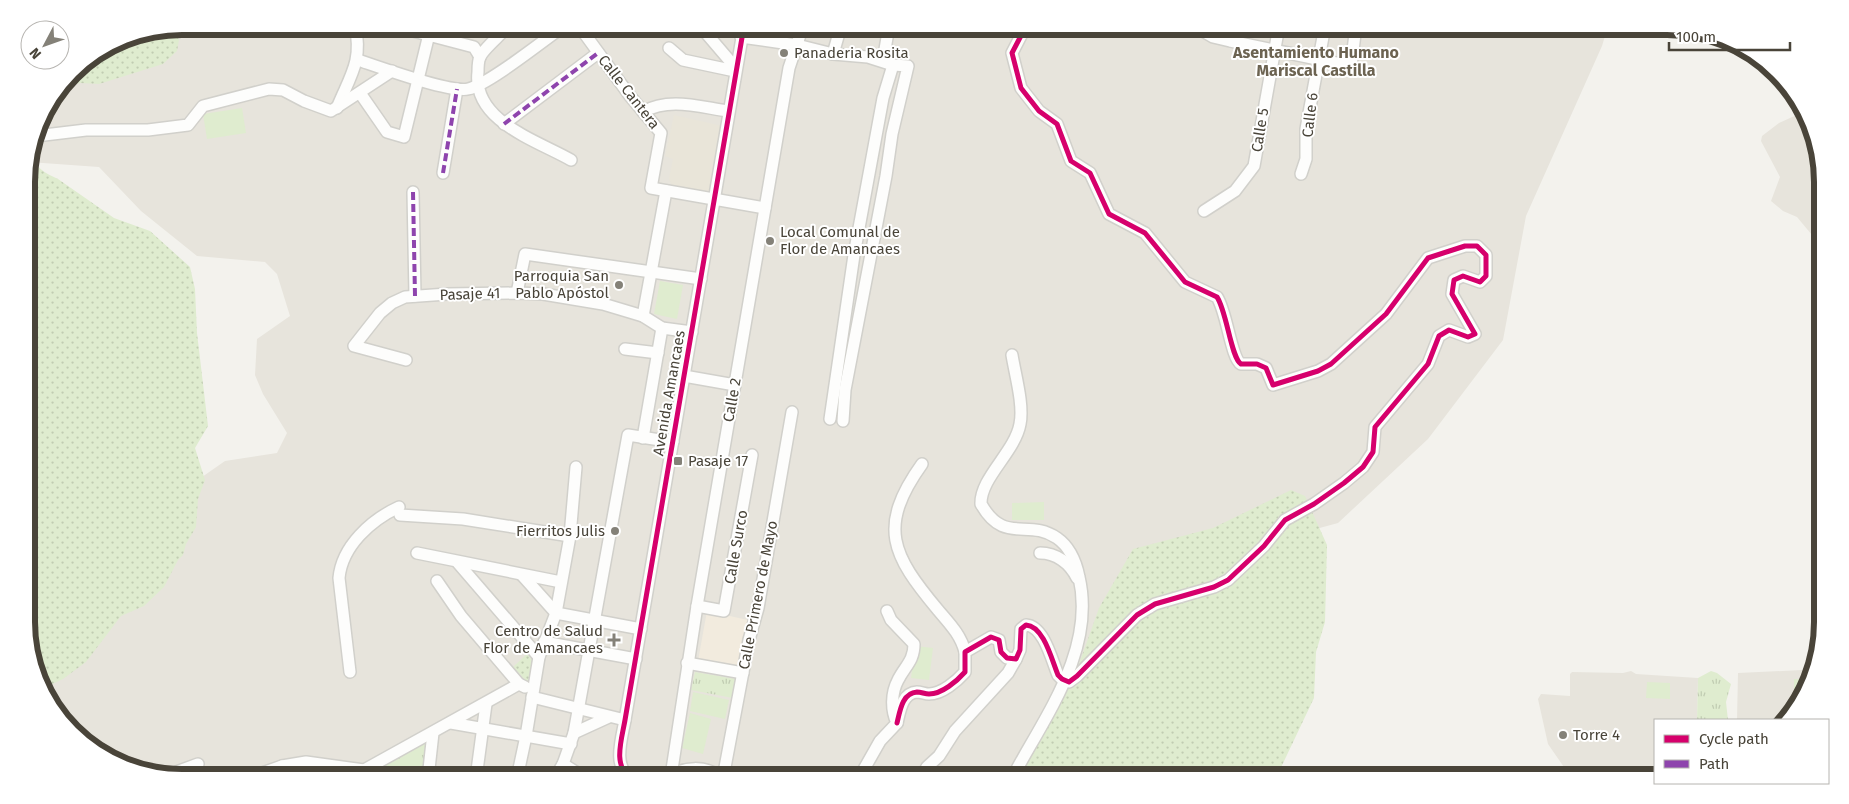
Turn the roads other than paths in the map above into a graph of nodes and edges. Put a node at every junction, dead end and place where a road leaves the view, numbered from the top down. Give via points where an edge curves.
1 (357, 35) edge
2 (429, 35) edge
3 (441, 35) edge
4 (500, 35) edge
5 (551, 35) edge
6 (585, 35) edge
7 (707, 35) edge
8 (741, 35) edge
9 (755, 35) edge
10 (800, 35) edge
11 (838, 35) edge
12 (889, 35) edge
13 (1021, 35) edge
14 (1210, 35) edge
15 (1278, 35) edge
16 (1323, 35) edge
17 (1355, 35) edge
18 (797, 45) junction
19 (669, 48) dead end
20 (1275, 51) junction
21 (598, 53) junction
22 (833, 54) junction
23 (480, 57) junction
24 (358, 60) junction
25 (1319, 60) junction
26 (888, 63) junction
27 (735, 69) junction
28 (392, 71) junction
29 (419, 78) junction
30 (476, 86) junction
31 (457, 89) junction
32 (360, 92) junction
33 (336, 109) junction
34 (728, 111) junction
35 (643, 112) junction
36 (504, 124) junction
37 (43, 135) edge
38 (571, 160) dead end
39 (443, 173) dead end
40 (1302, 174) dead end
41 (666, 191) junction
42 (413, 192) dead end
43 (714, 199) junction
44 (765, 208) junction
45 (1204, 211) dead end
46 (651, 272) junction
47 (701, 279) junction
48 (518, 292) junction
49 (415, 296) junction
50 (643, 316) junction
51 (662, 328) junction
52 (692, 332) junction
53 (625, 348) dead end
54 (658, 353) junction
55 (1012, 355) dead end
56 (406, 360) dead end
57 (684, 376) junction
58 (735, 385) junction
59 (792, 412) dead end
60 (830, 419) dead end
61 (843, 421) dead end
62 (643, 438) junction
63 (672, 442) junction
64 (752, 454) dead end
65 (922, 464) dead end
66 (576, 467) dead end
67 (570, 536) junction
68 (417, 553) dead end
69 (1040, 553) dead end
70 (458, 563) junction
71 (522, 574) junction
72 (437, 581) dead end
73 (561, 582) junction
74 (1082, 586) junction
75 (697, 606) junction
76 (887, 611) dead end
77 (556, 613) junction
78 (596, 622) junction
79 (641, 629) junction
80 (544, 642) junction
81 (590, 650) junction
82 (965, 652) junction
83 (538, 657) junction
84 (636, 659) junction
85 (1016, 659) junction
86 (688, 664) junction
87 (350, 672) dead end
88 (743, 673) junction
89 (1066, 682) junction
90 (519, 684) junction
91 (532, 695) junction
92 (486, 704) junction
93 (578, 710) junction
94 (609, 717) junction
95 (625, 720) junction
96 (452, 723) junction
97 (897, 723) junction
98 (483, 728) junction
99 (433, 733) junction
100 (526, 736) junction
101 (573, 739) junction
102 (198, 764) dead end
103 (563, 764) junction
104 (282, 766) junction
105 (325, 766) junction
106 (184, 769) edge
107 (276, 769) edge
108 (284, 769) edge
109 (328, 769) edge
110 (354, 769) edge
111 (366, 769) edge
112 (429, 769) edge
113 (477, 769) edge
114 (519, 769) edge
115 (560, 769) edge
116 (571, 769) edge
117 (621, 769) edge
118 (671, 769) edge
119 (724, 769) edge
120 (864, 769) edge
121 (926, 769) edge
122 (1017, 769) edge

1 - 24 street
2 - 29 street
3 - 23 street via 474,47
4 - 23 street
5 - 30 street
6 - 21 street, Calle Cantera
7 - 27 street
8 - 27 street, Avenida Amancaes
9 - 18 street
10 - 18 street, Calle 2
11 - 22 street
12 - 26 street
13 - 89 street via 1012,53 1021,88 1039,111 1057,124 1071,161 1090,173 1109,214 1145,233 1185,282 1217,297 1238,362 1262,366 1269,372 1273,385 1331,364 1386,314 1428,258 1471,245 1481,248 1487,259 1483,281 1463,276 1453,284 1452,294 1475,334 1468,337 1449,330 1439,336 1428,364 1375,427 1372,452 1363,467 1314,504 1285,520 1264,546 1228,580 1146,609 1131,620 1077,676
14 - 20 street
15 - 20 street, Calle 5
16 - 25 street, Calle 6
17 - 25 street via 1352,66
18 - 22 street
18 - 44 street, Calle 2 via 789,68
19 - 27 street via 683,60
20 - 25 street
20 - 45 street, Calle 5 via 1254,166 1235,191
21 - 35 street, Calle Cantera
21 - 36 street
22 - 26 street via 868,57
23 - 30 street
24 - 28 street
24 - 33 street
25 - 40 street, Calle 6 via 1306,129 1307,148
26 - 60 street via 854,255
26 - 61 street via 908,66 892,134 845,390
27 - 34 street, Avenida Amancaes
28 - 29 street
28 - 32 street
29 - 31 street
29 - 32 street via 404,137 387,132
30 - 31 street
30 - 36 street
31 - 39 street
32 - 33 street
33 - 37 street via 326,111 276,88 203,106 188,125
34 - 35 street via 668,103
34 - 43 street, Avenida Amancaes
35 - 41 street, Calle Cantera via 661,133 651,188
36 - 38 street
41 - 43 street
41 - 46 street
42 - 49 street
43 - 44 street
43 - 47 street, Avenida Amancaes
44 - 58 street, Calle 2
46 - 47 street
46 - 48 street via 525,254
46 - 50 street
47 - 52 street, Avenida Amancaes
48 - 49 street, Pasaje 41
48 - 50 street, Pasaje 41 via 603,304
49 - 56 street, Pasaje 41 via 406,297 380,313 354,346
50 - 51 street, Pasaje 41
51 - 52 street, Pasaje 41
51 - 54 street
52 - 57 street, Avenida Amancaes
53 - 54 street
54 - 62 street
55 - 74 street via 1020,424 985,488 981,504 988,517 1001,526 1041,531 1058,539 1073,557
57 - 58 street
57 - 63 street, Avenida Amancaes
58 - 75 street, Calle 2
59 - 88 street, Calle Primero de Mayo via 758,608
62 - 63 street
62 - 78 street via 628,436
63 - 79 street, Avenida Amancaes
64 - 75 street, Calle Surco via 724,612
65 - 82 street via 896,509 895,538 900,558 960,638
66 - 67 street
67 - 73 street
67 - 87 street via 400,511 381,516 366,529 340,567
68 - 70 street
69 - 74 street via 1059,557 1075,573
70 - 71 street
70 - 83 street
71 - 73 street
71 - 77 street
72 - 90 street via 461,616
73 - 77 street
74 - 89 street via 1084,619
75 - 86 street, Calle 2
76 - 97 street via 891,620 914,644 912,659 897,680 892,704
77 - 78 street
77 - 80 street
78 - 79 street
78 - 81 street
79 - 84 street, Avenida Amancaes
80 - 81 street
80 - 83 street
81 - 84 street
81 - 93 street
82 - 85 street via 995,638 1001,652 1007,658
82 - 97 street via 965,672 961,677 941,692 911,694 902,703
83 - 91 street
84 - 95 street, Avenida Amancaes
85 - 89 street via 1021,629 1030,625 1038,631 1058,675
85 - 121 street via 1008,673 955,731 939,756
86 - 88 street
86 - 118 street, Calle 2
88 - 119 street, Calle Primero de Mayo
89 - 122 street
90 - 91 street
90 - 92 street
91 - 93 street
91 - 100 street
92 - 96 street
92 - 98 street
93 - 94 street
93 - 101 street
94 - 95 street
94 - 101 street
95 - 117 street, Avenida Amancaes
96 - 98 street
96 - 99 street
97 - 120 street via 880,741
98 - 100 street
98 - 113 street
99 - 111 street
99 - 112 street
100 - 101 street
100 - 114 street
101 - 103 street
102 - 106 street
103 - 115 street
103 - 116 street
104 - 105 street via 306,762
104 - 107 street
104 - 108 street
105 - 109 street
105 - 110 street

